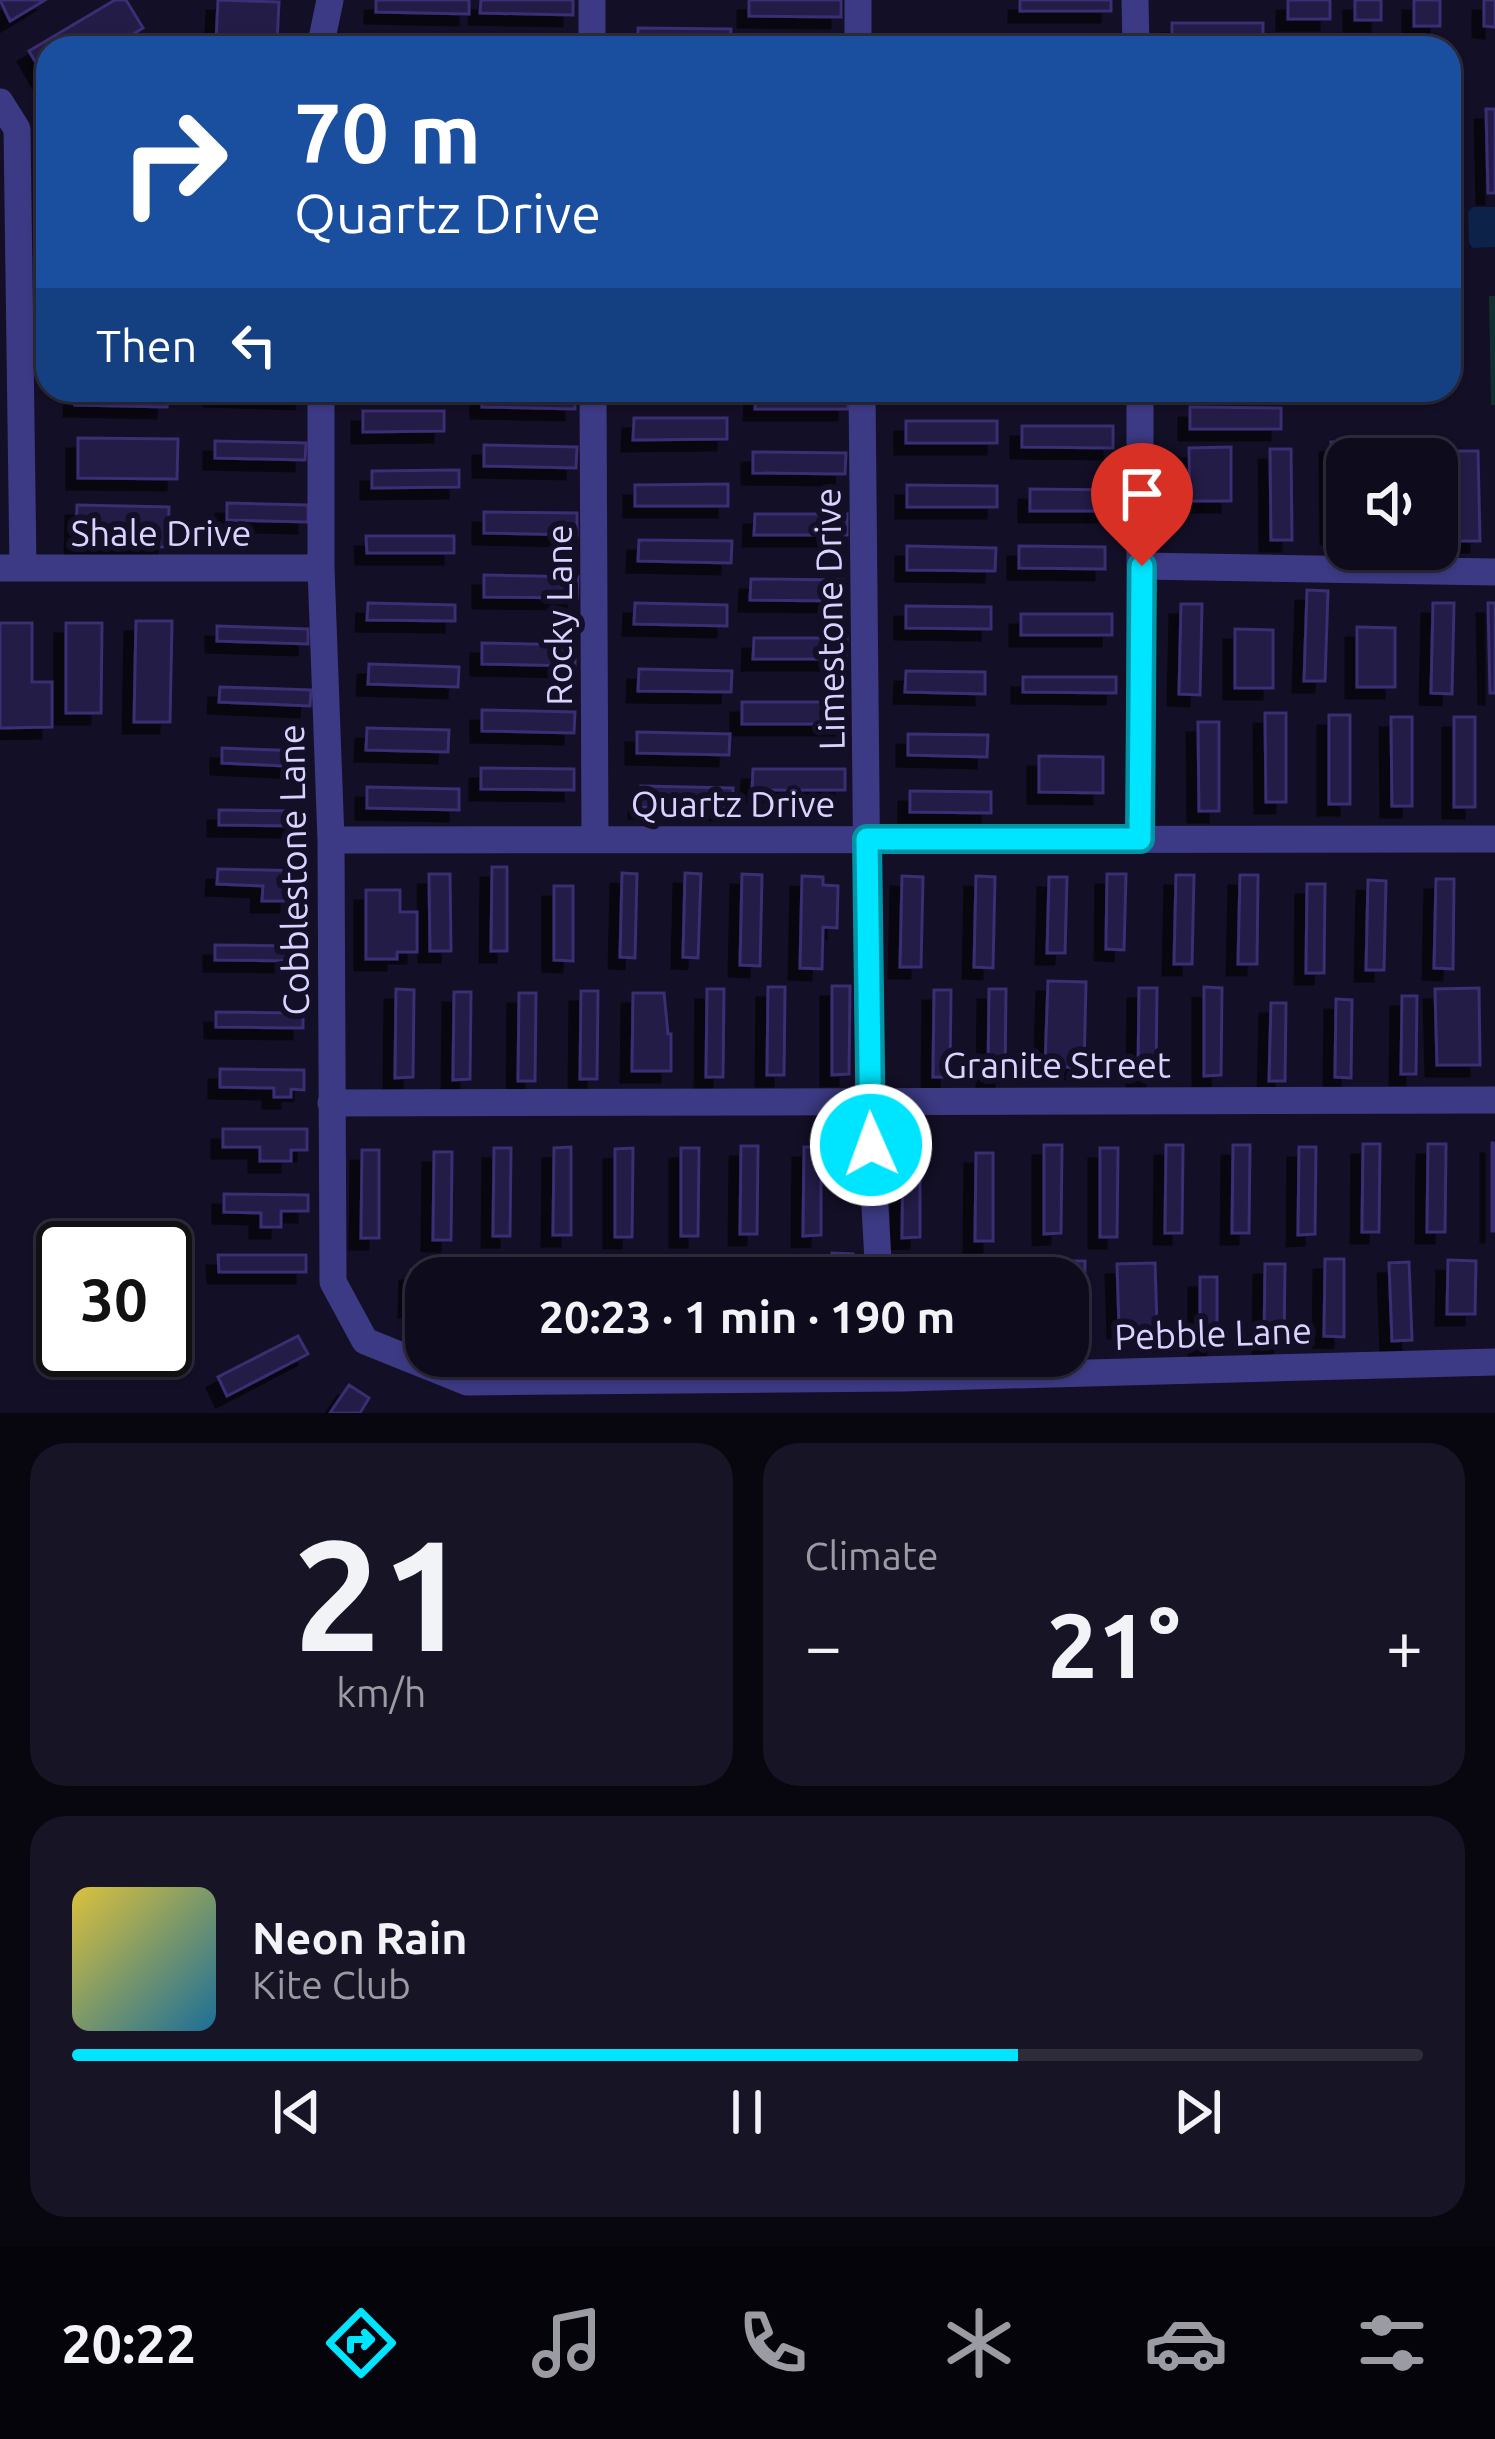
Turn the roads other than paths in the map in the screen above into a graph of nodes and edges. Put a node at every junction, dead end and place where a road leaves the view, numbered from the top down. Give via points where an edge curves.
1 (330, 0) edge
2 (592, 0) edge
3 (858, 0) edge
4 (1135, 0) edge
5 (322, 36) edge
6 (592, 36) edge
7 (858, 36) edge
8 (1136, 36) edge
9 (0, 102) edge
10 (9, 225) edge
11 (321, 402) edge
12 (593, 402) edge
13 (862, 402) edge
14 (1140, 402) edge
15 (1142, 566) junction
16 (11, 568) edge
17 (321, 568) junction
18 (1495, 572) edge
19 (331, 839) junction
20 (595, 839) junction
21 (867, 839) junction
22 (1140, 839) junction
23 (1495, 839) edge
24 (1495, 1100) edge
25 (868, 1101) junction
26 (331, 1103) junction
27 (878, 1257) edge
28 (365, 1341) joint
29 (405, 1357) edge
30 (1495, 1362) edge
31 (1089, 1365) edge
32 (455, 1377) edge
33 (611, 1377) edge

1 - 5 street
2 - 6 street
3 - 7 street
4 - 8 street
9 - 10 street via 17,129
10 - 16 street
11 - 17 street, Cobblestone Lane
12 - 20 street, Rocky Lane
13 - 21 street, Limestone Drive
14 - 15 street
15 - 18 street
15 - 22 street
16 - 17 street, Shale Drive
17 - 19 street, Cobblestone Lane
19 - 20 street, Quartz Drive
19 - 26 street, Cobblestone Lane
20 - 21 street, Quartz Drive
21 - 22 street, Quartz Drive
21 - 25 street, Limestone Drive
22 - 23 street, Quartz Drive
24 - 25 street, Granite Street
25 - 26 street, Granite Street
25 - 27 street, Limestone Drive
26 - 28 street, Cobblestone Lane via 333,1282
28 - 29 street, Pebble Lane
30 - 31 street, Pebble Lane
32 - 33 street, Pebble Lane

